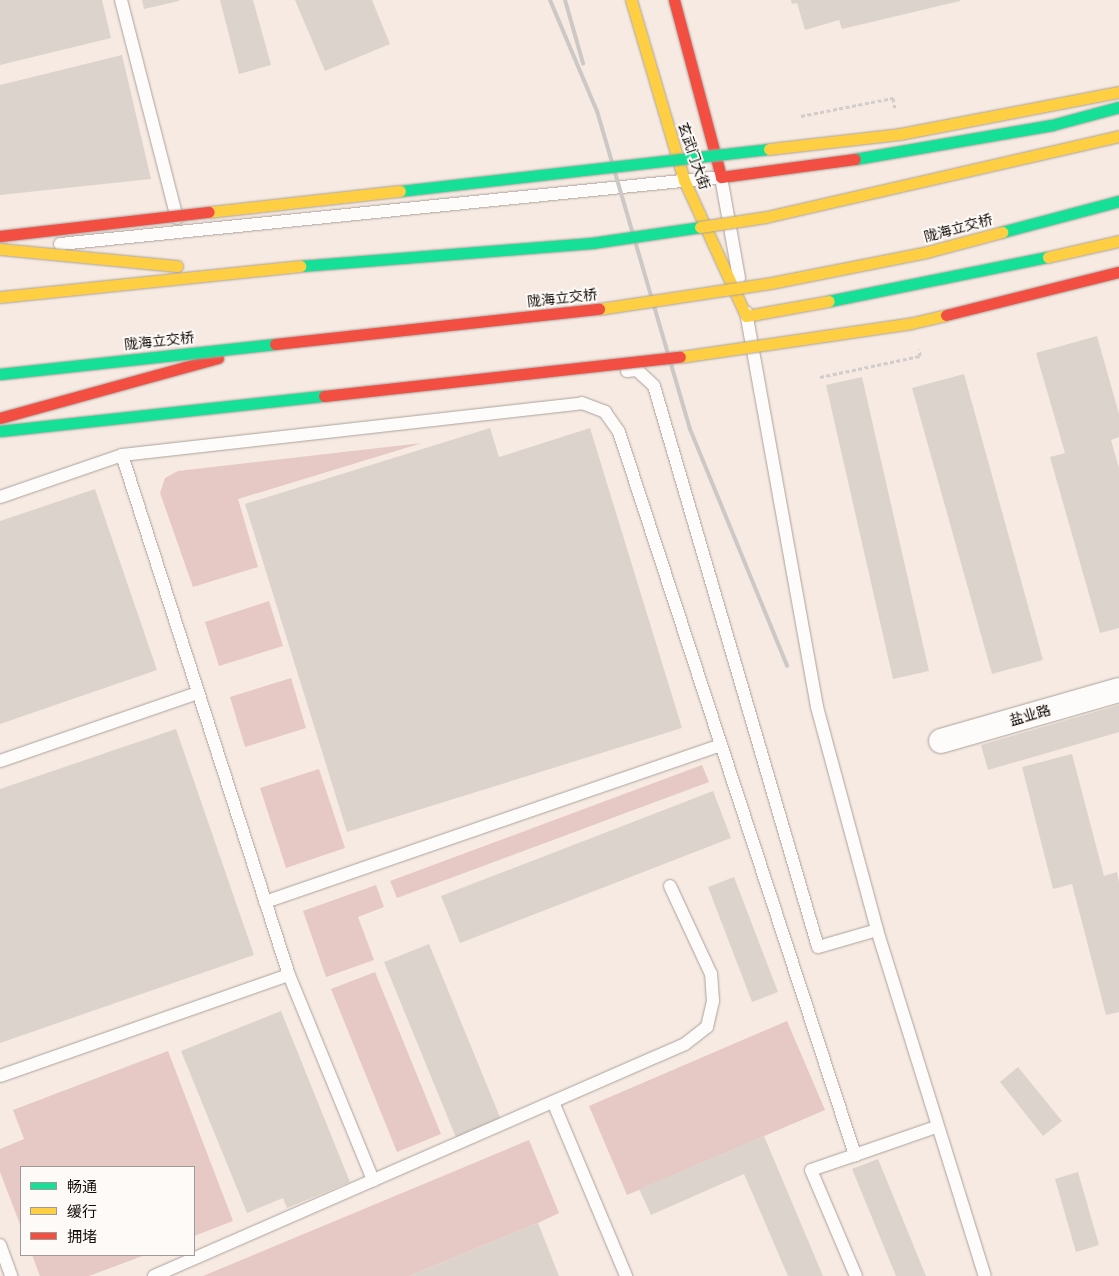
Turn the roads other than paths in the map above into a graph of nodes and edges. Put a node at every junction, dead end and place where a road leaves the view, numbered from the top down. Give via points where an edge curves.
1 (121, 0) edge
2 (630, 0) edge
3 (674, 0) edge
4 (1119, 92) edge
5 (1119, 107) edge
6 (1119, 128) edge
7 (1119, 136) edge
8 (977, 171) junction
9 (721, 177) junction
10 (684, 180) junction
11 (1119, 201) edge
12 (1119, 213) edge
13 (180, 232) junction
14 (0, 236) edge
15 (1119, 241) edge
16 (0, 249) edge
17 (927, 252) junction
18 (230, 272) junction
19 (1119, 272) edge
20 (0, 297) edge
21 (746, 316) junction
22 (273, 343) junction
23 (0, 374) edge
24 (159, 413) junction
25 (0, 418) edge
26 (0, 429) edge
27 (122, 455) junction
28 (0, 497) edge
29 (1119, 690) edge
30 (198, 693) junction
31 (941, 741) dead end
32 (721, 745) junction
33 (0, 762) edge
34 (670, 886) dead end
35 (265, 902) junction
36 (878, 930) junction
37 (289, 975) junction
38 (0, 1076) edge
39 (553, 1102) junction
40 (936, 1126) junction
41 (855, 1155) junction
42 (373, 1180) junction
43 (0, 1245) edge
44 (11, 1276) edge
45 (154, 1276) edge
46 (626, 1276) edge
47 (856, 1276) edge
48 (985, 1276) edge

1 - 13 lane
2 - 10 main road, 玄武门大街
3 - 9 main road, 玄武门大街
4 - 14 main road, bridge via 900,134
5 - 9 main road via 1052,125 906,152
6 - 8 main road, bridge
7 - 8 main road, bridge
8 - 18 main road, bridge via 766,217 592,243
9 - 10 lane
9 - 21 lane
10 - 13 lane
10 - 21 main road, 玄武门大街
11 - 17 main road, 陇海立交桥, bridge
12 - 17 main road, bridge
13 - 16 lane
15 - 21 main road via 982,272
16 - 18 main road, bridge
17 - 22 main road, 陇海立交桥, bridge via 771,284 593,310
18 - 20 main road, bridge
19 - 24 main road, bridge via 912,323 736,351
21 - 36 lane via 817,707
22 - 23 main road, 陇海立交桥, bridge
22 - 25 main road, bridge
24 - 26 lane
24 - 36 lane via 637,370 654,386 818,947
27 - 28 lane
27 - 30 lane
27 - 32 lane via 582,403 605,412 619,432
29 - 31 street, 盐业路
30 - 33 lane
30 - 35 lane
32 - 35 lane
32 - 41 lane
34 - 39 lane via 711,974 713,1001 707,1027 685,1044
35 - 37 lane
36 - 40 lane
37 - 38 lane
37 - 42 lane
39 - 42 lane
39 - 46 lane
40 - 41 lane
40 - 48 lane
41 - 47 lane via 812,1170
42 - 45 lane
43 - 44 lane

